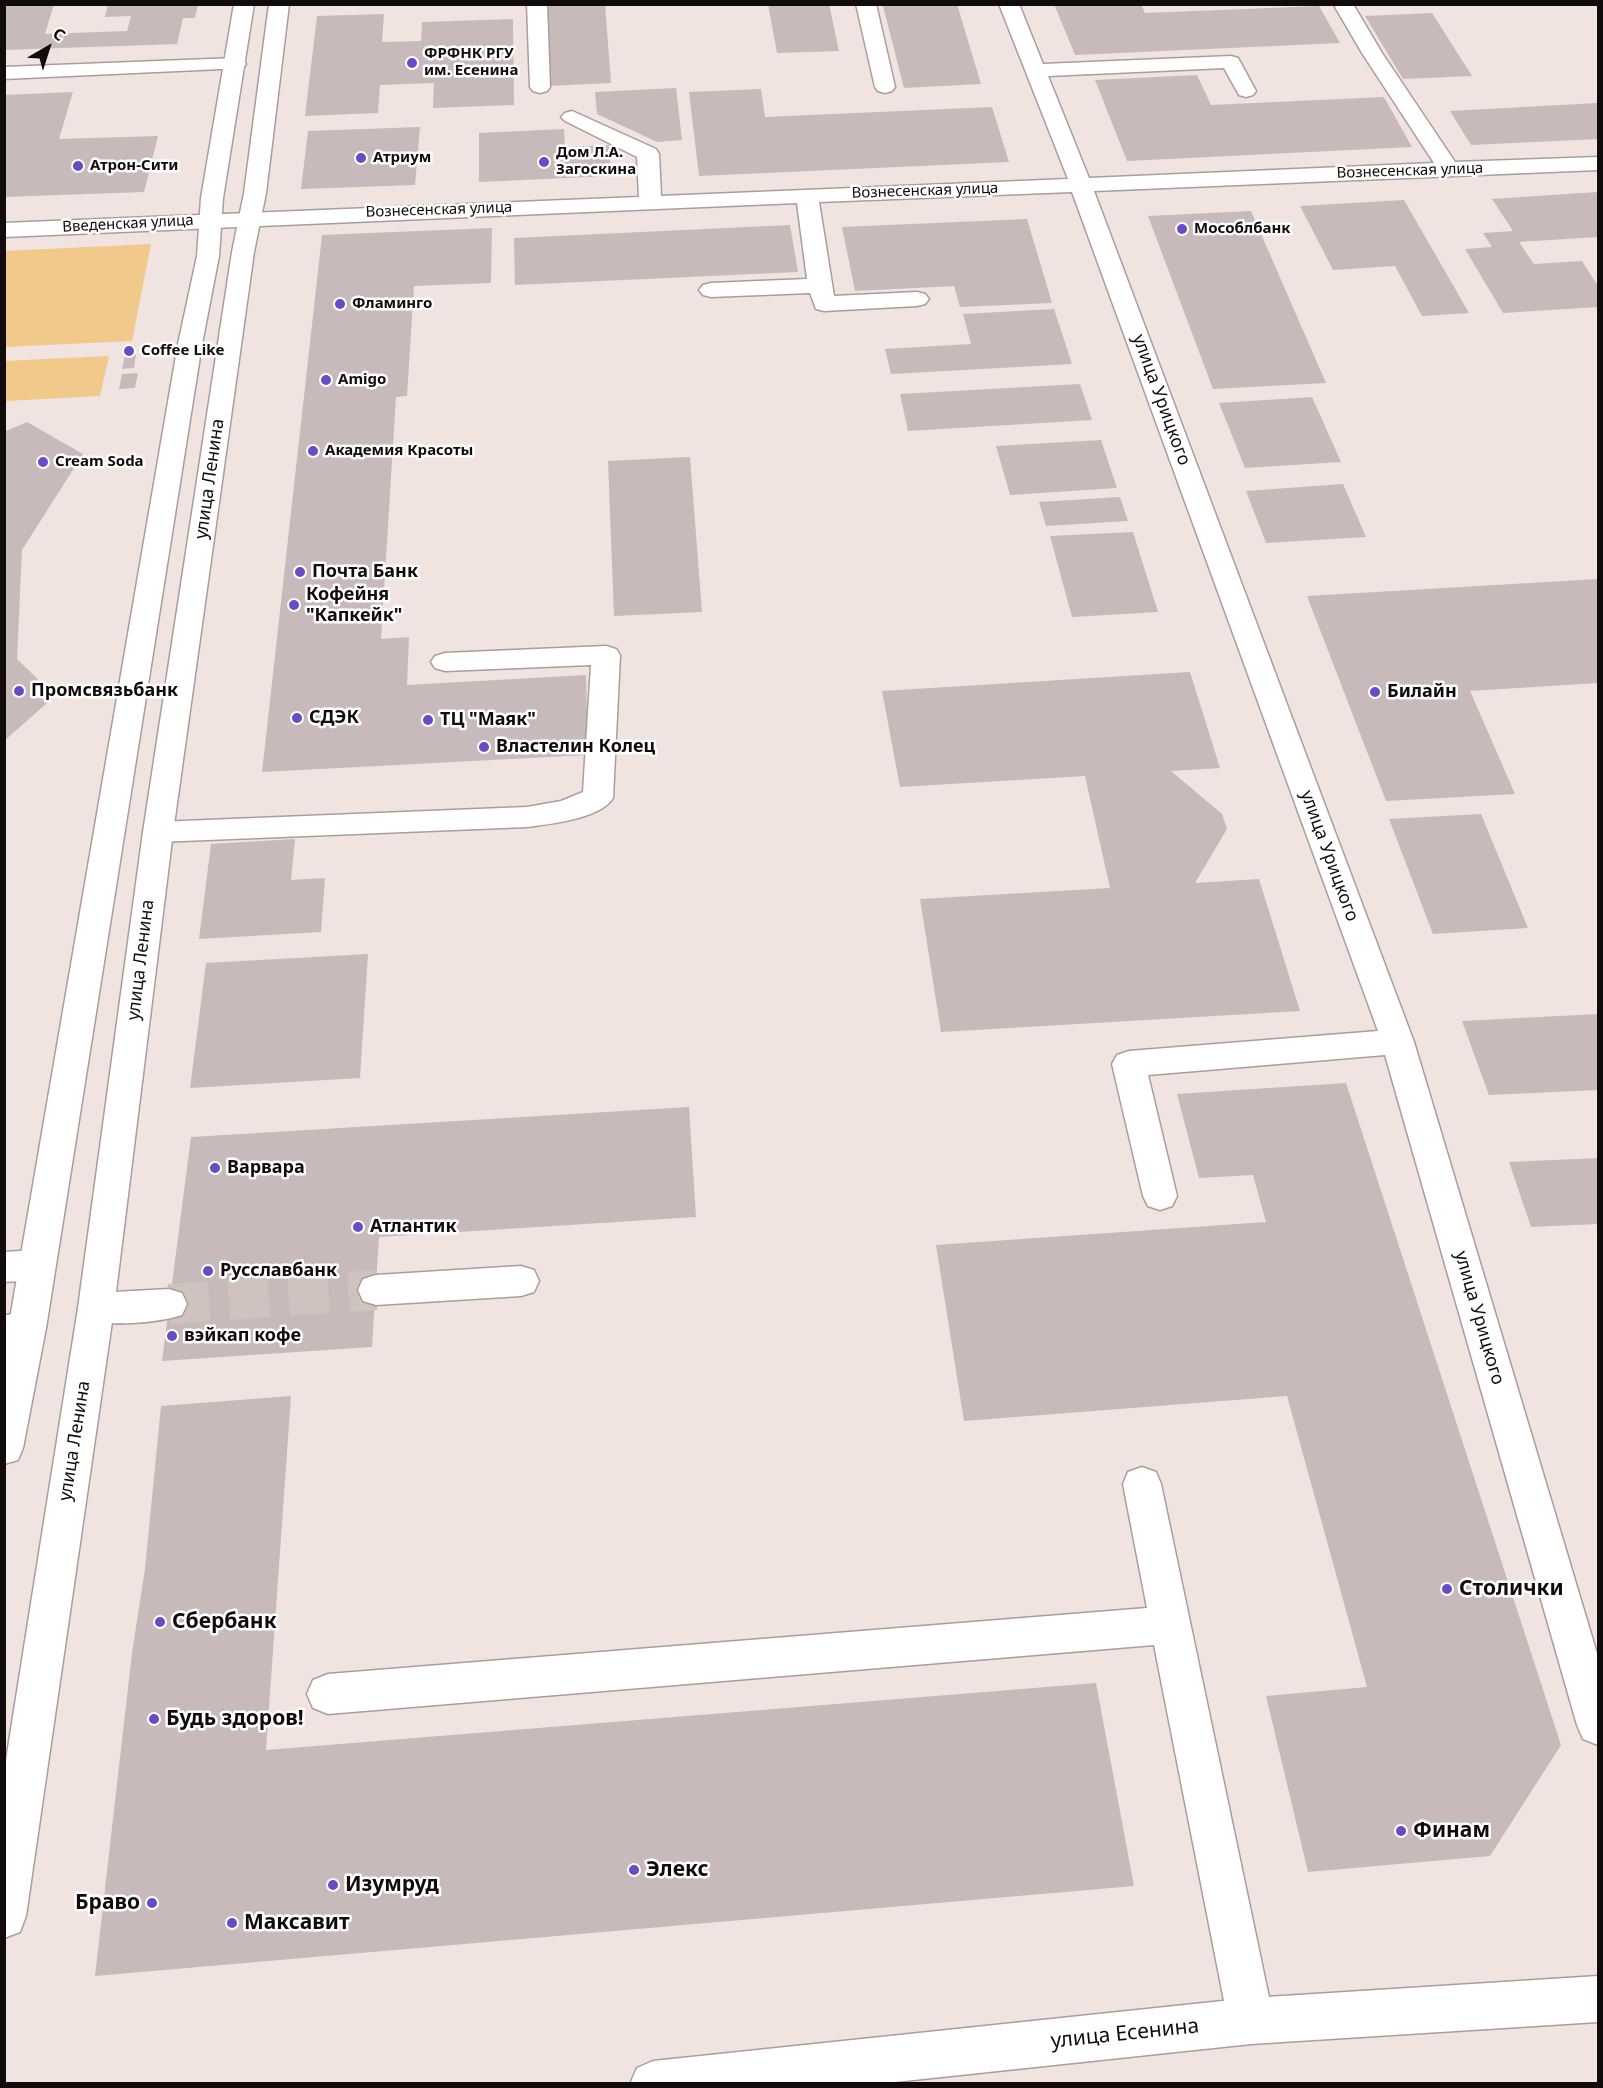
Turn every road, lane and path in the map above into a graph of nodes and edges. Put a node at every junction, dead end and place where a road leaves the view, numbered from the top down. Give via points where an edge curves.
1 (244, 4) edge
2 (279, 4) edge
3 (537, 4) edge
4 (866, 4) edge
5 (1009, 4) edge
6 (1345, 7) dead end
7 (236, 64) junction
8 (1035, 70) junction
9 (4, 73) edge
10 (540, 87) dead end
11 (885, 87) dead end
12 (1246, 91) dead end
13 (573, 117) dead end
14 (1599, 163) edge
15 (1449, 170) junction
16 (1081, 185) junction
17 (807, 195) junction
18 (650, 201) junction
19 (251, 219) junction
20 (211, 220) junction
21 (4, 230) edge
22 (820, 286) junction
23 (711, 290) dead end
24 (917, 299) dead end
25 (445, 662) dead end
26 (158, 832) junction
27 (1398, 1042) junction
28 (1160, 1196) dead end
29 (21, 1266) edge
30 (521, 1281) dead end
31 (376, 1290) tunnel mouth
32 (170, 1304) tunnel mouth
33 (96, 1308) junction
34 (16, 1329) edge
35 (4, 1448) edge
36 (1142, 1484) dead end
37 (1171, 1625) junction
38 (328, 1694) dead end
39 (1599, 1725) edge
40 (4, 1916) edge
41 (1599, 1999) edge
42 (1251, 2021) junction
43 (653, 2084) edge

1 - 7 main road
2 - 19 main road, улица Ленина
3 - 10 main road
4 - 11 main road
5 - 8 main road, улица Урицкого
6 - 15 main road
7 - 9 main road
7 - 20 main road
8 - 12 main road via 1231,62
8 - 16 main road, улица Урицкого
13 - 18 main road via 648,154
14 - 15 main road, Вознесенская улица
15 - 16 main road, Вознесенская улица
16 - 17 main road, Вознесенская улица
16 - 27 main road, улица Урицкого
17 - 18 main road, Вознесенская улица
17 - 22 main road
18 - 19 main road, Вознесенская улица
19 - 20 main road, Введенская улица
19 - 26 main road, улица Ленина
20 - 21 main road, Введенская улица
20 - 29 main road via 208,256
22 - 23 main road
22 - 24 main road via 824,304
25 - 26 main road via 606,655 598,798 566,811 527,817
26 - 33 main road, улица Ленина
27 - 28 main road via 1129,1064
27 - 39 main road, улица Урицкого
29 - 34 main road
30 - 31 main road
32 - 33 main road
33 - 40 main road, улица Ленина
34 - 35 main road
36 - 37 main road
37 - 38 main road
37 - 42 main road
41 - 42 main road, улица Есенина
42 - 43 main road, улица Есенина

